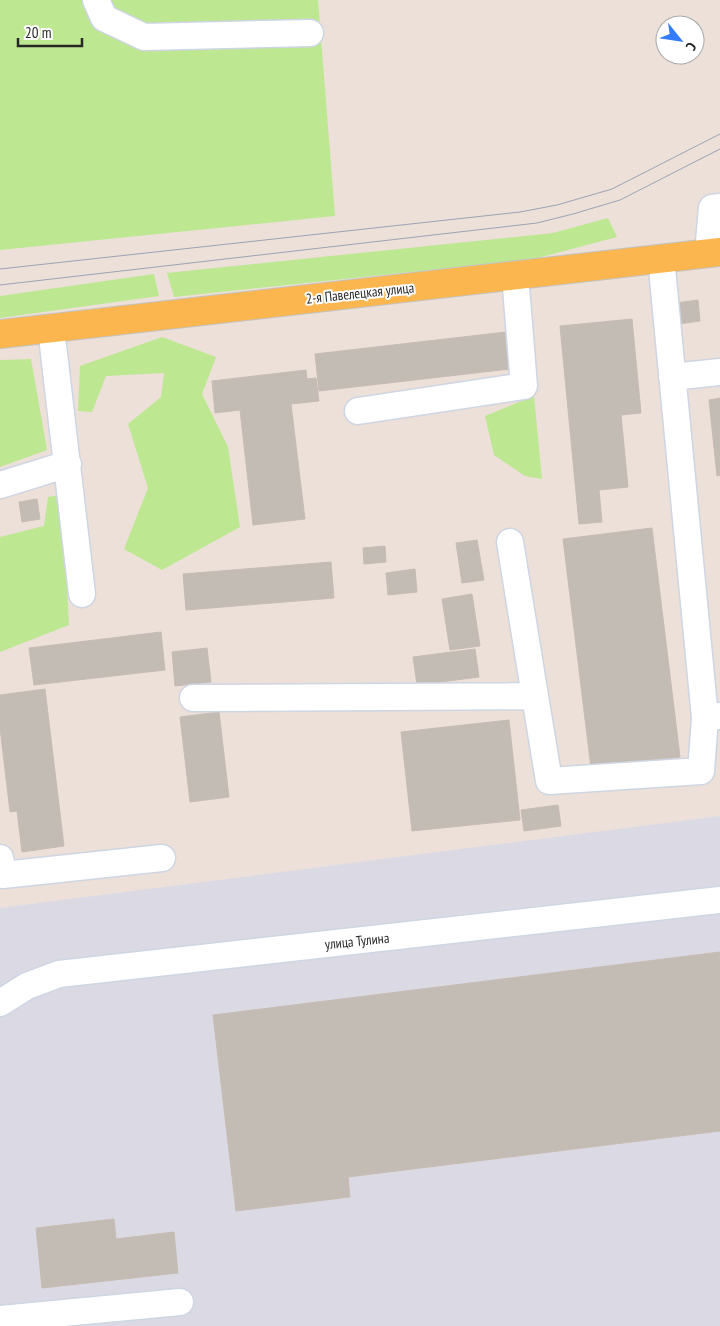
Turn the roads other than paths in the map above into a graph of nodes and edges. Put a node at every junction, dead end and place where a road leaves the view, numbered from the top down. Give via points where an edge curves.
1 (96, 0) edge
2 (310, 34) dead end
3 (717, 206) edge
4 (714, 252) edge
5 (661, 258) junction
6 (516, 275) junction
7 (51, 328) junction
8 (0, 334) edge
9 (720, 372) edge
10 (672, 377) junction
11 (358, 411) dead end
12 (68, 464) junction
13 (0, 485) edge
14 (510, 542) dead end
15 (82, 594) dead end
16 (535, 696) junction
17 (193, 698) dead end
18 (712, 717) edge
19 (0, 858) edge
20 (162, 858) dead end
21 (720, 900) edge
22 (0, 1003) edge
23 (180, 1302) dead end
24 (0, 1319) edge

1 - 2 street via 104,18 144,37
3 - 4 street
4 - 5 main road, 2-я Павелецкая улица
5 - 6 main road, 2-я Павелецкая улица
5 - 10 street
6 - 7 main road, 2-я Павелецкая улица
6 - 11 street via 524,386
7 - 8 main road, 2-я Павелецкая улица
7 - 12 street
9 - 10 street
10 - 18 street
12 - 13 street
12 - 15 street
14 - 16 street
16 - 17 street
16 - 18 street via 549,781 701,772
19 - 20 street via 3,874
21 - 22 street, улица Тулина via 60,974 27,986
23 - 24 street

